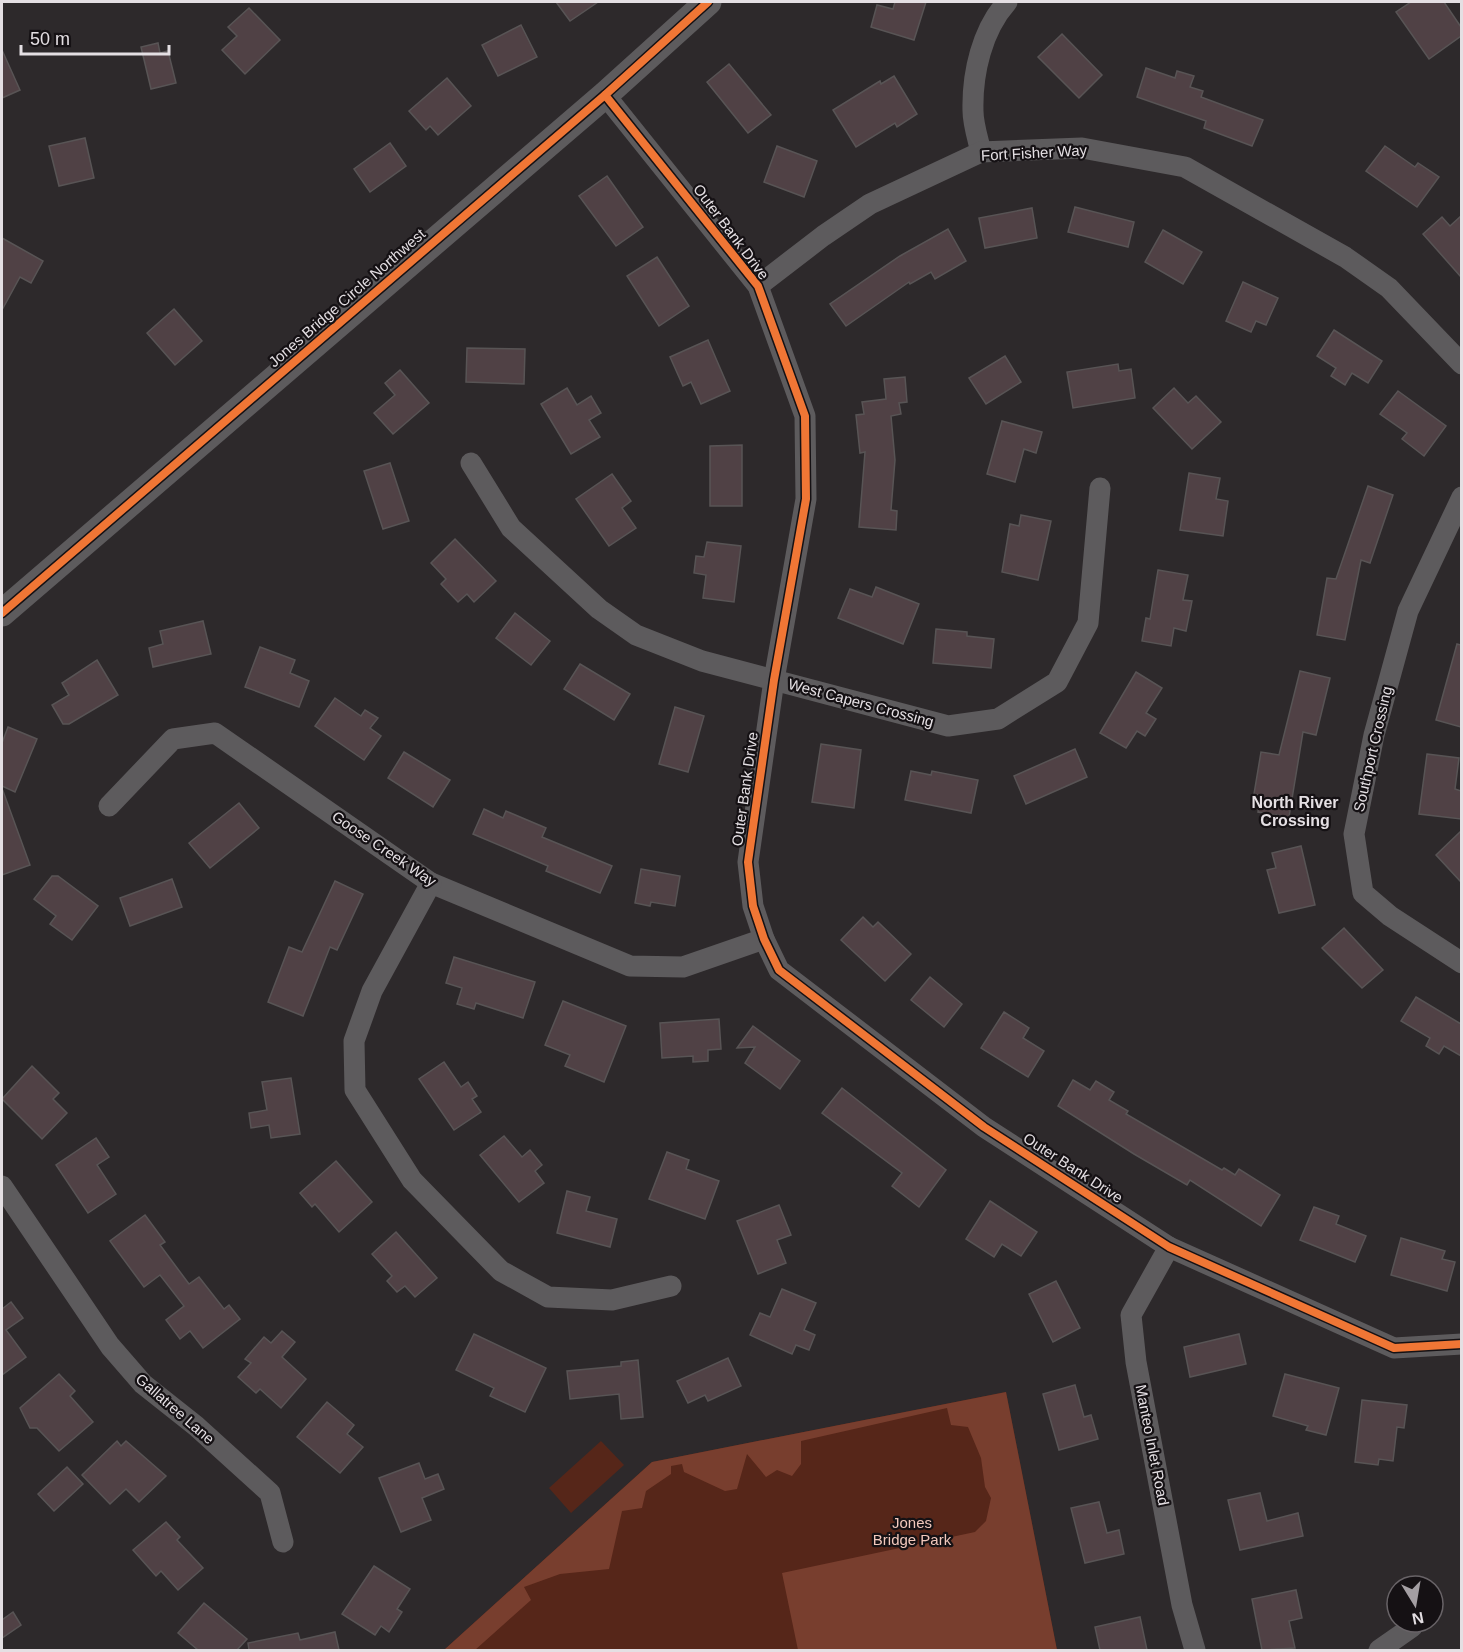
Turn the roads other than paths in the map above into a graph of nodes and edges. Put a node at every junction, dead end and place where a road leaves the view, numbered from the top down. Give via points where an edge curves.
1 (708, 2) edge
2 (1007, 2) edge
3 (605, 95) junction
4 (981, 152) junction
5 (758, 286) junction
6 (1461, 364) edge
7 (471, 463) dead end
8 (1100, 488) dead end
9 (1461, 497) edge
10 (2, 613) edge
11 (774, 680) junction
12 (109, 806) dead end
13 (432, 883) junction
14 (764, 939) junction
15 (1461, 963) edge
16 (2, 1186) edge
17 (1169, 1247) junction
18 (670, 1286) dead end
19 (1461, 1344) edge
20 (283, 1542) dead end
21 (1402, 1634) edge
22 (1195, 1650) edge
23 (1379, 1650) edge

1 - 3 street, Jones Bridge Circle Northwest
2 - 4 street via 993,18 978,58 973,112
3 - 5 street, Outer Bank Drive
3 - 10 street, Jones Bridge Circle Northwest
4 - 5 street, Fort Fisher Way via 870,204
4 - 6 street, Fort Fisher Way via 1082,147 1185,167 1345,257 1389,288
5 - 11 street, Outer Bank Drive via 805,416 806,499
7 - 11 street, West Capers Crossing via 511,528 599,609 636,635 702,661
8 - 11 street, West Capers Crossing via 1088,623 1057,682 1005,716 948,726
9 - 15 street, Southport Crossing via 1408,611 1374,735 1354,834 1363,893 1390,916
11 - 14 street, Outer Bank Drive via 748,862 753,906
12 - 13 street, Goose Creek Way via 173,740 215,734
13 - 14 street, Goose Creek Way via 630,966 683,966
13 - 18 street via 372,992 354,1041 355,1090 412,1180 501,1271 548,1297 612,1300
14 - 17 street, Outer Bank Drive via 779,970 975,1120
16 - 20 street, Gallatree Lane via 116,1354 143,1384 270,1493
17 - 19 street, Outer Bank Drive via 1394,1348
17 - 22 street, Manteo Inlet Road via 1131,1316 1140,1385 1182,1605
21 - 23 street

